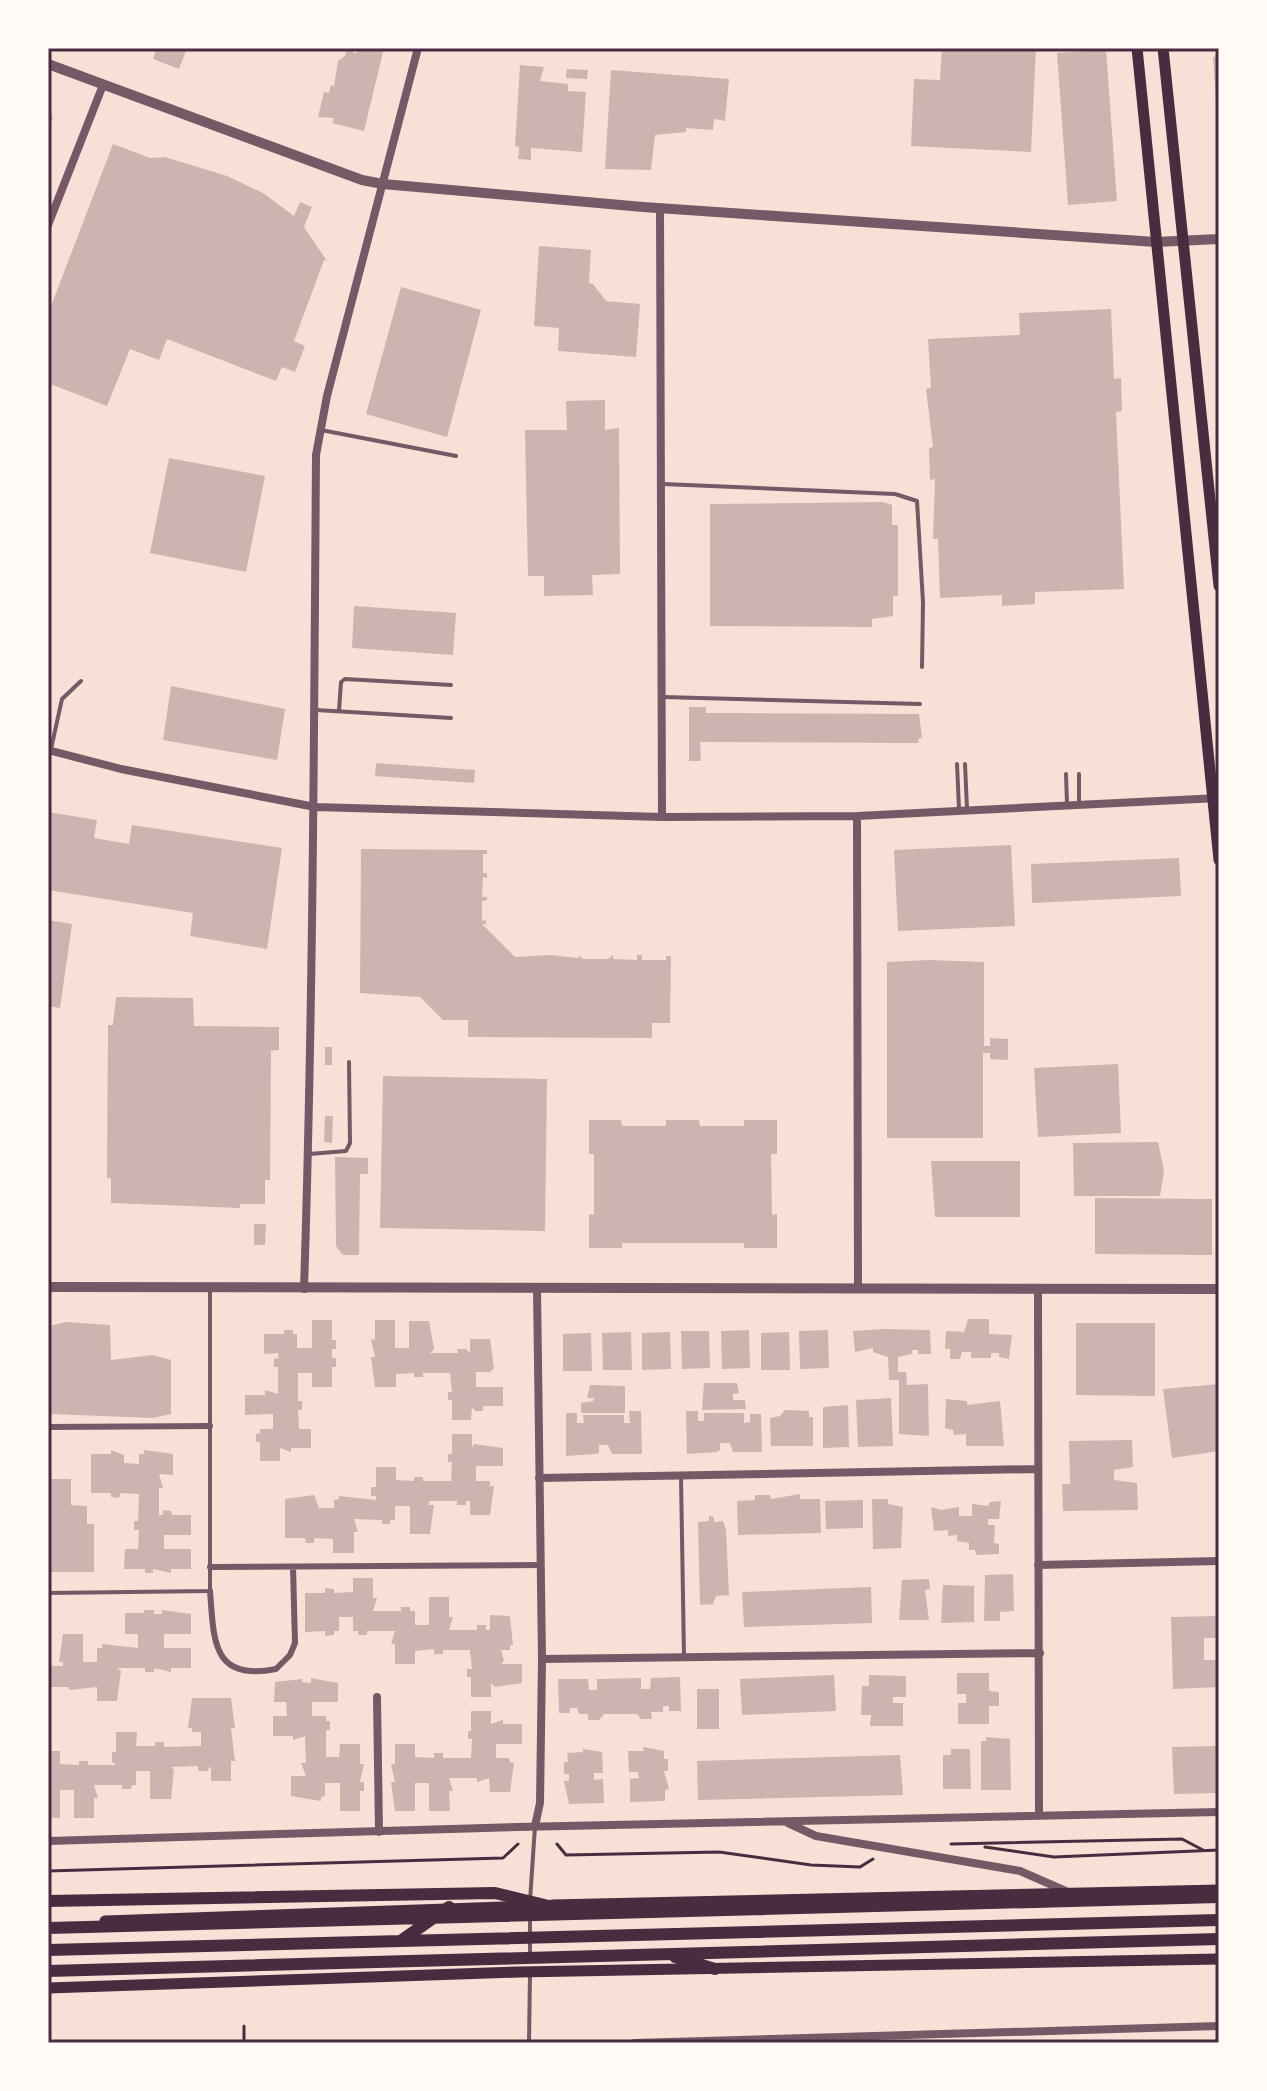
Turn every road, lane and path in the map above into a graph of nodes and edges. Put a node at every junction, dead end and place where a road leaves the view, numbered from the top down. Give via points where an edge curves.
1 (418, 48) edge
2 (1137, 48) edge
3 (1163, 48) edge
4 (48, 64) edge
5 (103, 85) junction
6 (383, 184) junction
7 (660, 208) junction
8 (48, 225) edge
9 (1219, 239) edge
10 (1181, 241) junction
11 (1156, 242) junction
12 (321, 430) junction
13 (456, 456) dead end
14 (661, 484) junction
15 (1219, 586) edge
16 (922, 667) dead end
17 (81, 681) dead end
18 (451, 685) dead end
19 (661, 697) junction
20 (920, 704) dead end
21 (314, 709) junction
22 (339, 711) junction
23 (451, 718) dead end
24 (49, 750) edge
25 (957, 764) dead end
26 (965, 764) dead end
27 (1066, 774) dead end
28 (1079, 774) dead end
29 (1216, 798) edge
30 (1079, 804) junction
31 (1067, 805) junction
32 (315, 807) junction
33 (963, 809) junction
34 (857, 816) junction
35 (662, 817) junction
36 (1219, 860) edge
37 (349, 1062) dead end
38 (307, 1154) junction
39 (48, 1287) edge
40 (537, 1288) junction
41 (210, 1289) junction
42 (304, 1289) junction
43 (858, 1289) junction
44 (1219, 1289) edge
45 (1038, 1290) junction
46 (210, 1426) junction
47 (48, 1427) edge
48 (1038, 1469) junction
49 (681, 1475) junction
50 (539, 1478) junction
51 (1219, 1561) edge
52 (541, 1565) junction
53 (1038, 1565) junction
54 (210, 1567) junction
55 (293, 1567) junction
56 (210, 1591) junction
57 (48, 1593) edge
58 (1040, 1653) junction
59 (684, 1656) junction
60 (542, 1659) junction
61 (377, 1697) dead end
62 (1219, 1812) edge
63 (1039, 1815) junction
64 (783, 1821) junction
65 (535, 1826) junction
66 (379, 1832) junction
67 (48, 1841) edge
68 (518, 1844) dead end
69 (557, 1844) dead end
70 (1203, 1850) junction
71 (1219, 1850) edge
72 (872, 1861) dead end
73 (48, 1871) edge
74 (1219, 1890) edge
75 (1069, 1893) junction
76 (1219, 1897) edge
77 (48, 1901) edge
78 (530, 1906) junction
79 (449, 1907) junction
80 (575, 1913) junction
81 (1219, 1920) edge
82 (48, 1926) edge
83 (611, 1936) junction
84 (530, 1938) junction
85 (1219, 1939) edge
86 (48, 1941) edge
87 (401, 1941) junction
88 (874, 1948) junction
89 (48, 1950) edge
90 (1219, 1959) edge
91 (715, 1969) junction
92 (48, 1971) edge
93 (530, 1972) junction
94 (48, 1988) edge
95 (244, 2026) dead end
96 (1219, 2026) edge
97 (1028, 2032) junction
98 (973, 2038) edge
99 (775, 2041) edge
100 (244, 2043) edge
101 (529, 2043) edge
102 (635, 2043) edge
103 (1031, 2043) edge

1 - 6 street
2 - 11 main road
3 - 10 main road
4 - 5 street
5 - 6 street
5 - 8 street
6 - 7 street
6 - 12 street
7 - 11 street
7 - 14 street
9 - 10 street
10 - 11 street
10 - 15 main road
11 - 29 main road
12 - 13 lane
12 - 21 street via 316,455
14 - 16 lane via 895,494 917,501
14 - 19 street
17 - 24 lane via 62,699
18 - 22 lane via 345,679
19 - 20 lane
19 - 35 street
21 - 22 lane
21 - 32 street
22 - 23 lane
24 - 32 street
25 - 33 lane
26 - 33 lane
27 - 31 lane
28 - 30 lane
29 - 30 street
29 - 36 main road
30 - 31 street
31 - 33 street
32 - 35 street
32 - 38 street
33 - 34 street
34 - 35 street
34 - 43 street
37 - 38 lane via 350,1143 339,1154
38 - 42 street
39 - 41 street
40 - 42 street
40 - 43 street
40 - 50 street
41 - 42 street
41 - 46 lane
43 - 45 street
44 - 45 street
45 - 48 street
46 - 47 street
46 - 54 lane
48 - 49 street
48 - 53 street
49 - 50 street
49 - 59 lane
50 - 52 street
51 - 53 street
52 - 55 street
52 - 60 street
53 - 58 street
54 - 55 street
54 - 56 lane
55 - 56 street via 295,1643 276,1669 248,1672 229,1663 214,1647
56 - 57 lane
58 - 59 street
58 - 63 street
59 - 60 street
60 - 65 street via 540,1803
61 - 66 street
62 - 63 street
63 - 64 street
64 - 65 street
64 - 75 street via 816,1836 1020,1871
65 - 66 street
65 - 78 lane
66 - 67 street
68 - 73 path via 503,1858
69 - 72 path via 566,1855 719,1852 860,1867
70 - 70 path via 1182,1839 973,1845 1054,1857
70 - 71 path
74 - 75 main road
75 - 78 main road
76 - 80 highway
77 - 80 highway via 495,1893
78 - 79 main road
78 - 84 lane
79 - 82 main road
79 - 87 highway
80 - 82 highway
81 - 83 highway
83 - 84 highway
83 - 91 highway
84 - 87 highway
84 - 93 lane
85 - 88 highway
86 - 88 highway via 152,1948 791,1932
87 - 89 highway
88 - 92 highway
90 - 91 main road
91 - 93 main road
93 - 94 main road
93 - 101 lane
95 - 100 path
96 - 97 street
97 - 98 street
97 - 103 lane
98 - 99 street
99 - 102 street

